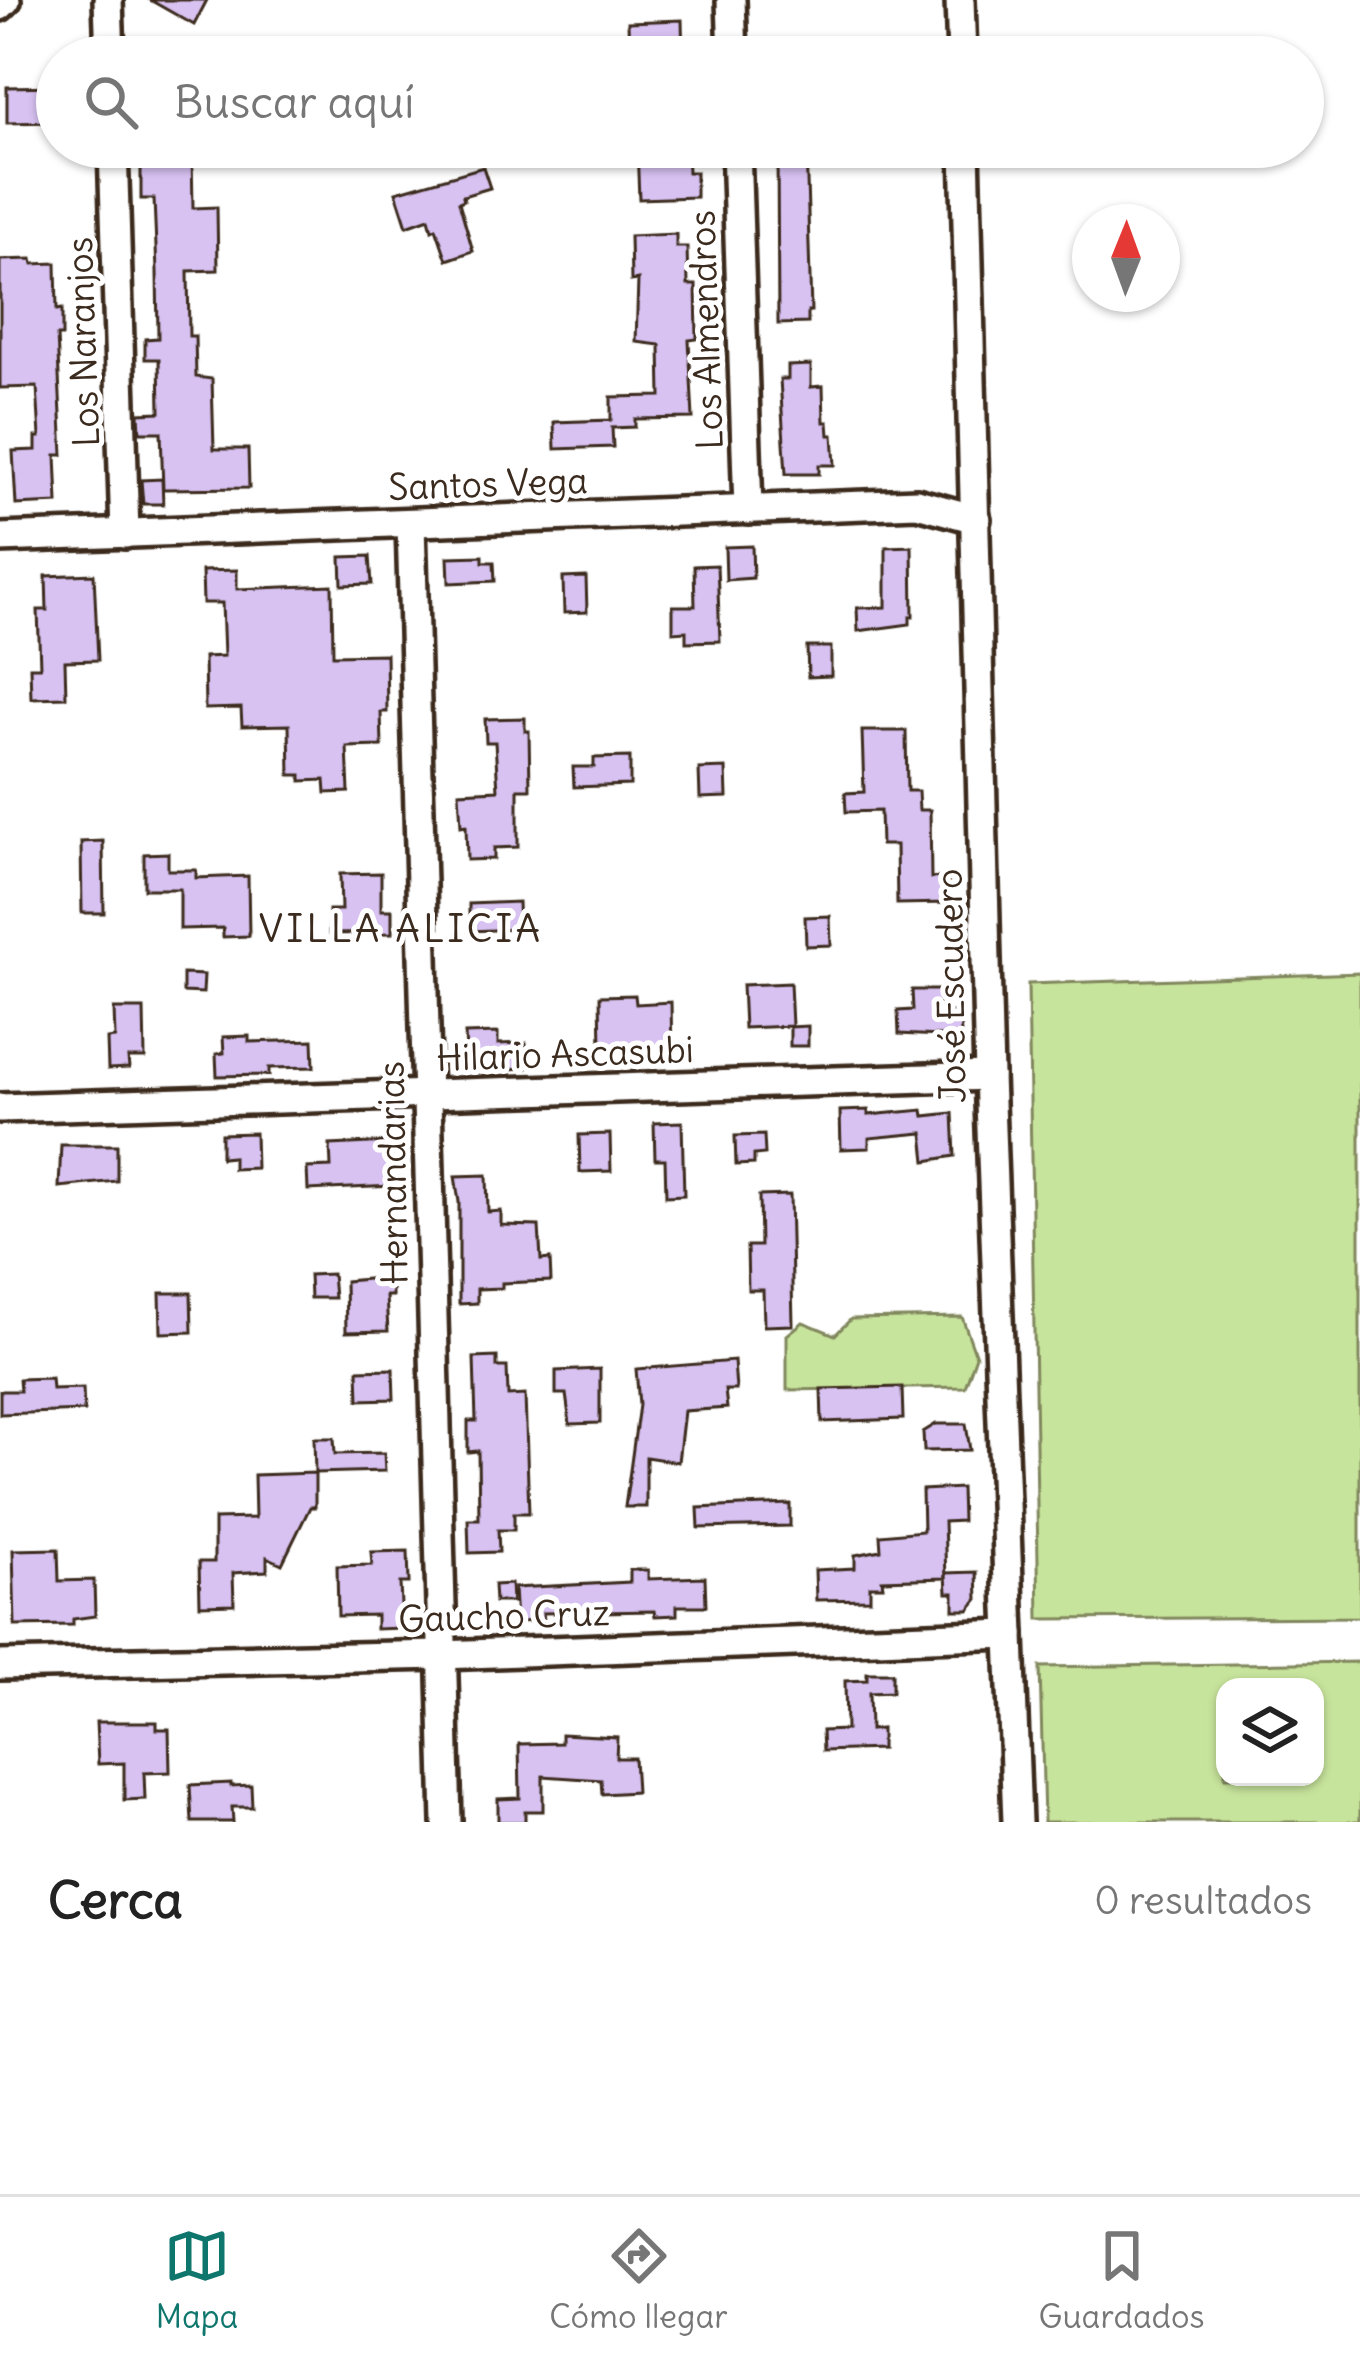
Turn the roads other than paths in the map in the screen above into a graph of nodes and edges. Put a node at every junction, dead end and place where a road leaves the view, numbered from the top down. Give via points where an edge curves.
1 (108, 0) edge
2 (731, 0) edge
3 (960, 0) edge
4 (109, 36) edge
5 (732, 36) edge
6 (961, 36) edge
7 (114, 168) edge
8 (737, 168) edge
9 (966, 168) edge
10 (748, 510) junction
11 (976, 519) junction
12 (411, 523) junction
13 (125, 534) junction
14 (0, 538) edge
15 (989, 1076) junction
16 (428, 1094) junction
17 (0, 1108) edge
18 (1010, 1634) junction
19 (441, 1655) junction
20 (0, 1665) edge
21 (447, 1822) edge
22 (1016, 1822) edge

1 - 4 street
2 - 5 street
3 - 6 street
7 - 13 street, Los Naranjos
8 - 10 street, Los Almendros
9 - 11 street, José Escudero
10 - 11 street, Santos Vega via 916,503
10 - 12 street, Santos Vega
11 - 15 street, José Escudero
12 - 13 street, Santos Vega
12 - 16 street, Hernandarias
13 - 14 street, Santos Vega
15 - 16 street, Hilario Ascasubi
15 - 18 street, José Escudero
16 - 17 street, Hilario Ascasubi
16 - 19 street, Hernandarias
18 - 19 street, Gaucho Cruz
18 - 22 street, José Escudero
19 - 20 street, Gaucho Cruz
19 - 21 street, Hernandarias

